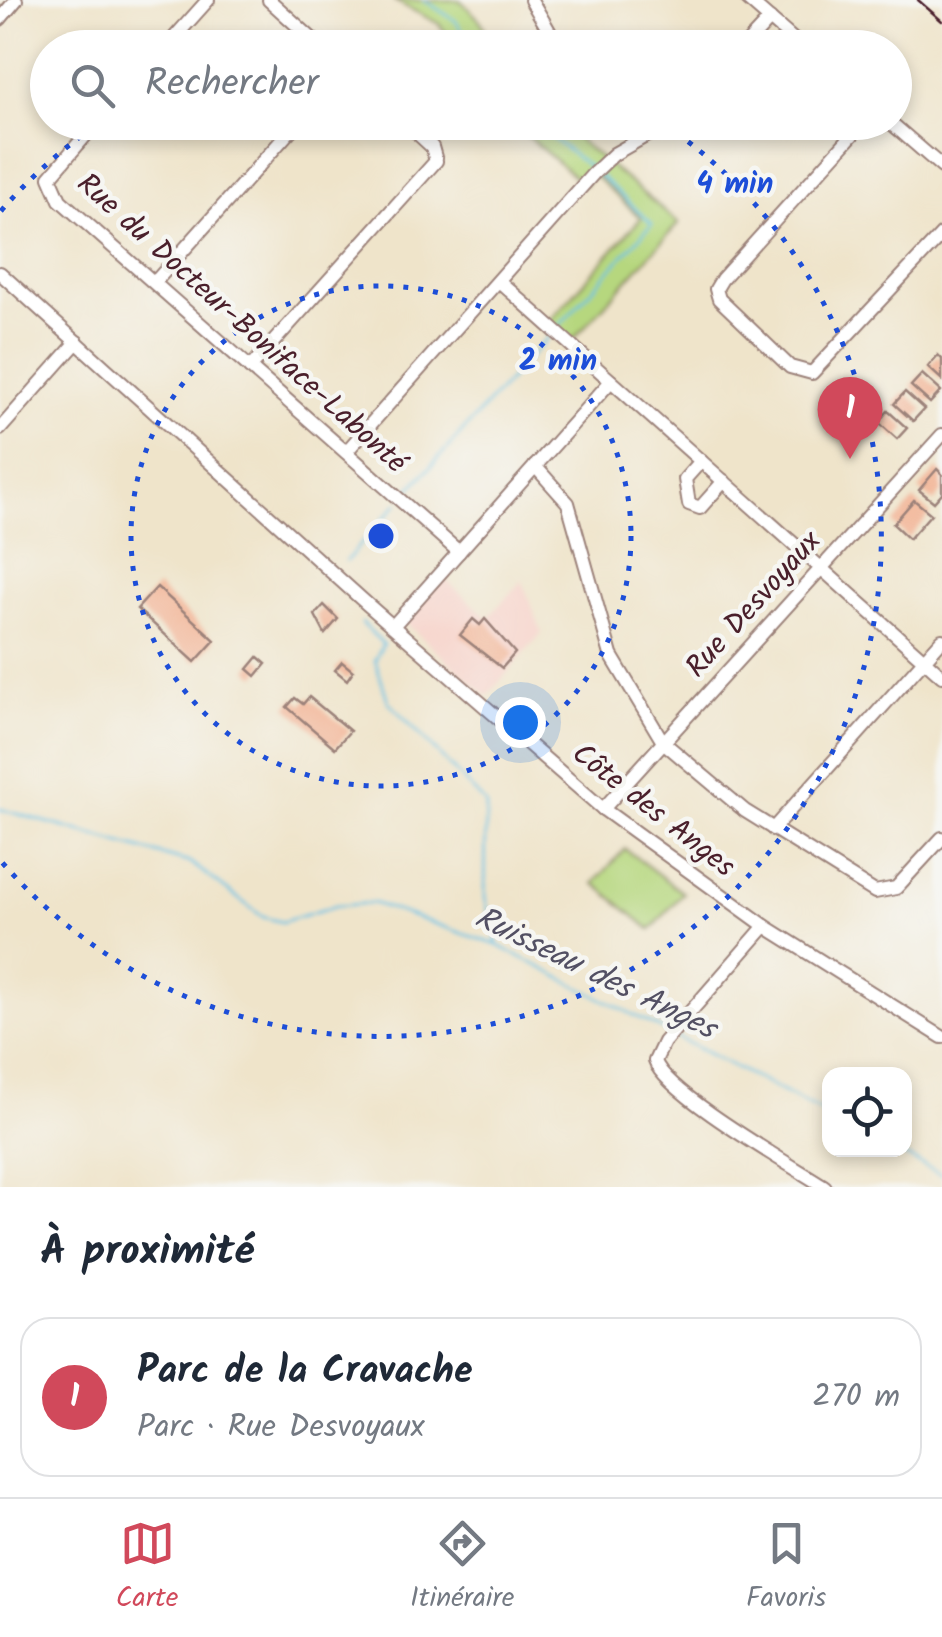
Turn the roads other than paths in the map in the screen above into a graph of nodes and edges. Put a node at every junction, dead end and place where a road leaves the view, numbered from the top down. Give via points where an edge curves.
1 (16, 0) edge
2 (208, 0) edge
3 (269, 0) edge
4 (531, 0) edge
5 (748, 0) edge
6 (0, 19) edge
7 (770, 19) junction
8 (181, 30) edge
9 (302, 30) edge
10 (548, 30) edge
11 (760, 30) edge
12 (783, 30) edge
13 (80, 140) edge
14 (282, 140) edge
15 (424, 140) edge
16 (641, 140) edge
17 (848, 140) edge
18 (910, 140) edge
19 (942, 168) edge
20 (942, 234) edge
21 (0, 273) edge
22 (499, 280) junction
23 (155, 282) junction
24 (76, 342) junction
25 (250, 368) junction
26 (612, 381) junction
27 (0, 428) edge
28 (942, 435) edge
29 (346, 452) junction
30 (701, 461) junction
31 (535, 466) junction
32 (724, 481) junction
33 (459, 552) junction
34 (821, 568) junction
35 (393, 626) junction
36 (942, 640) edge
37 (924, 660) junction
38 (942, 676) edge
39 (664, 742) junction
40 (603, 808) junction
41 (773, 829) junction
42 (942, 838) edge
43 (766, 926) junction
44 (942, 1037) edge
45 (825, 1187) edge

1 - 6 street
2 - 8 street
3 - 9 street
4 - 10 street
5 - 7 street
7 - 11 street
7 - 12 street
13 - 23 street, Rue du Docteur-Boniface-Labonté via 53,170 51,185
14 - 23 street
15 - 25 street via 436,161
16 - 22 street via 614,154
17 - 20 street via 722,279 719,300 790,367 812,373
18 - 19 street
21 - 24 street, Côte des Anges
22 - 26 street
22 - 29 street
23 - 25 street, Rue du Docteur-Boniface-Labonté
24 - 27 street
24 - 35 street, Côte des Anges
25 - 29 street, Rue du Docteur-Boniface-Labonté
26 - 30 street
26 - 31 street
28 - 34 street, Rue Desvoyaux
29 - 33 street, Rue du Docteur-Boniface-Labonté
30 - 32 street
30 - 32 street via 685,479 689,504 700,508
31 - 33 street
31 - 39 street via 568,503 611,655
32 - 34 street
33 - 35 street
34 - 37 street
34 - 39 street, Rue Desvoyaux
35 - 40 street, Côte des Anges
36 - 37 street
37 - 38 street
37 - 41 street
39 - 40 street, Rue Desvoyaux
39 - 41 street
40 - 43 street, Côte des Anges
41 - 42 street via 875,892 896,888
43 - 44 street, Côte des Anges
43 - 45 street via 664,1042 656,1061 662,1076 694,1101

